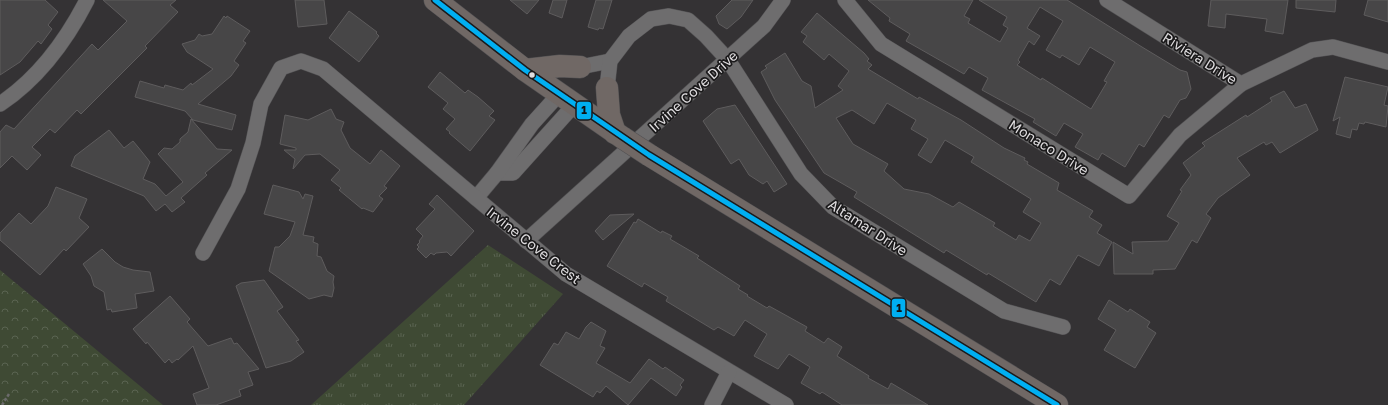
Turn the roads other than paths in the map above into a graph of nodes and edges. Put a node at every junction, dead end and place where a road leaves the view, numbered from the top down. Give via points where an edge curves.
1 (87, 0) edge
2 (435, 0) edge
3 (782, 0) edge
4 (845, 0) edge
5 (1107, 0) edge
6 (728, 60) junction
7 (610, 62) junction
8 (1388, 62) edge
9 (580, 67) joint
10 (525, 70) junction
11 (1241, 84) junction
12 (607, 88) joint
13 (567, 99) junction
14 (0, 104) edge
15 (619, 135) junction
16 (497, 174) junction
17 (476, 198) junction
18 (526, 241) junction
19 (203, 253) dead end
20 (1064, 327) dead end
21 (729, 372) junction
22 (712, 405) edge
23 (786, 405) edge
24 (1056, 405) edge

1 - 14 street via 53,55 31,79
2 - 10 highway
3 - 6 street, Irvine Cove Drive via 764,26
4 - 11 street, Monaco Drive via 882,44 1129,196 1180,135
5 - 11 street, Riviera Drive
6 - 7 street, Altamar Drive via 688,20 669,16 651,19 629,36
6 - 18 street, Irvine Cove Drive
6 - 20 street, Altamar Drive via 801,174 833,207 1004,311
7 - 9 street
7 - 12 street
8 - 11 street, Riviera Drive via 1333,47 1312,50
9 - 10 highway via 560,66
10 - 13 highway
12 - 15 highway via 609,115
13 - 15 highway
13 - 16 street via 532,124
13 - 16 street via 545,137 513,173
15 - 24 highway, bridge
16 - 17 street
17 - 18 street, Irvine Cove Crest
17 - 19 street, Irvine Cove Crest via 323,69 301,61 281,68 261,104 253,143 238,189
18 - 21 street, Irvine Cove Crest via 566,274
21 - 22 street
21 - 23 street, Irvine Cove Crest

